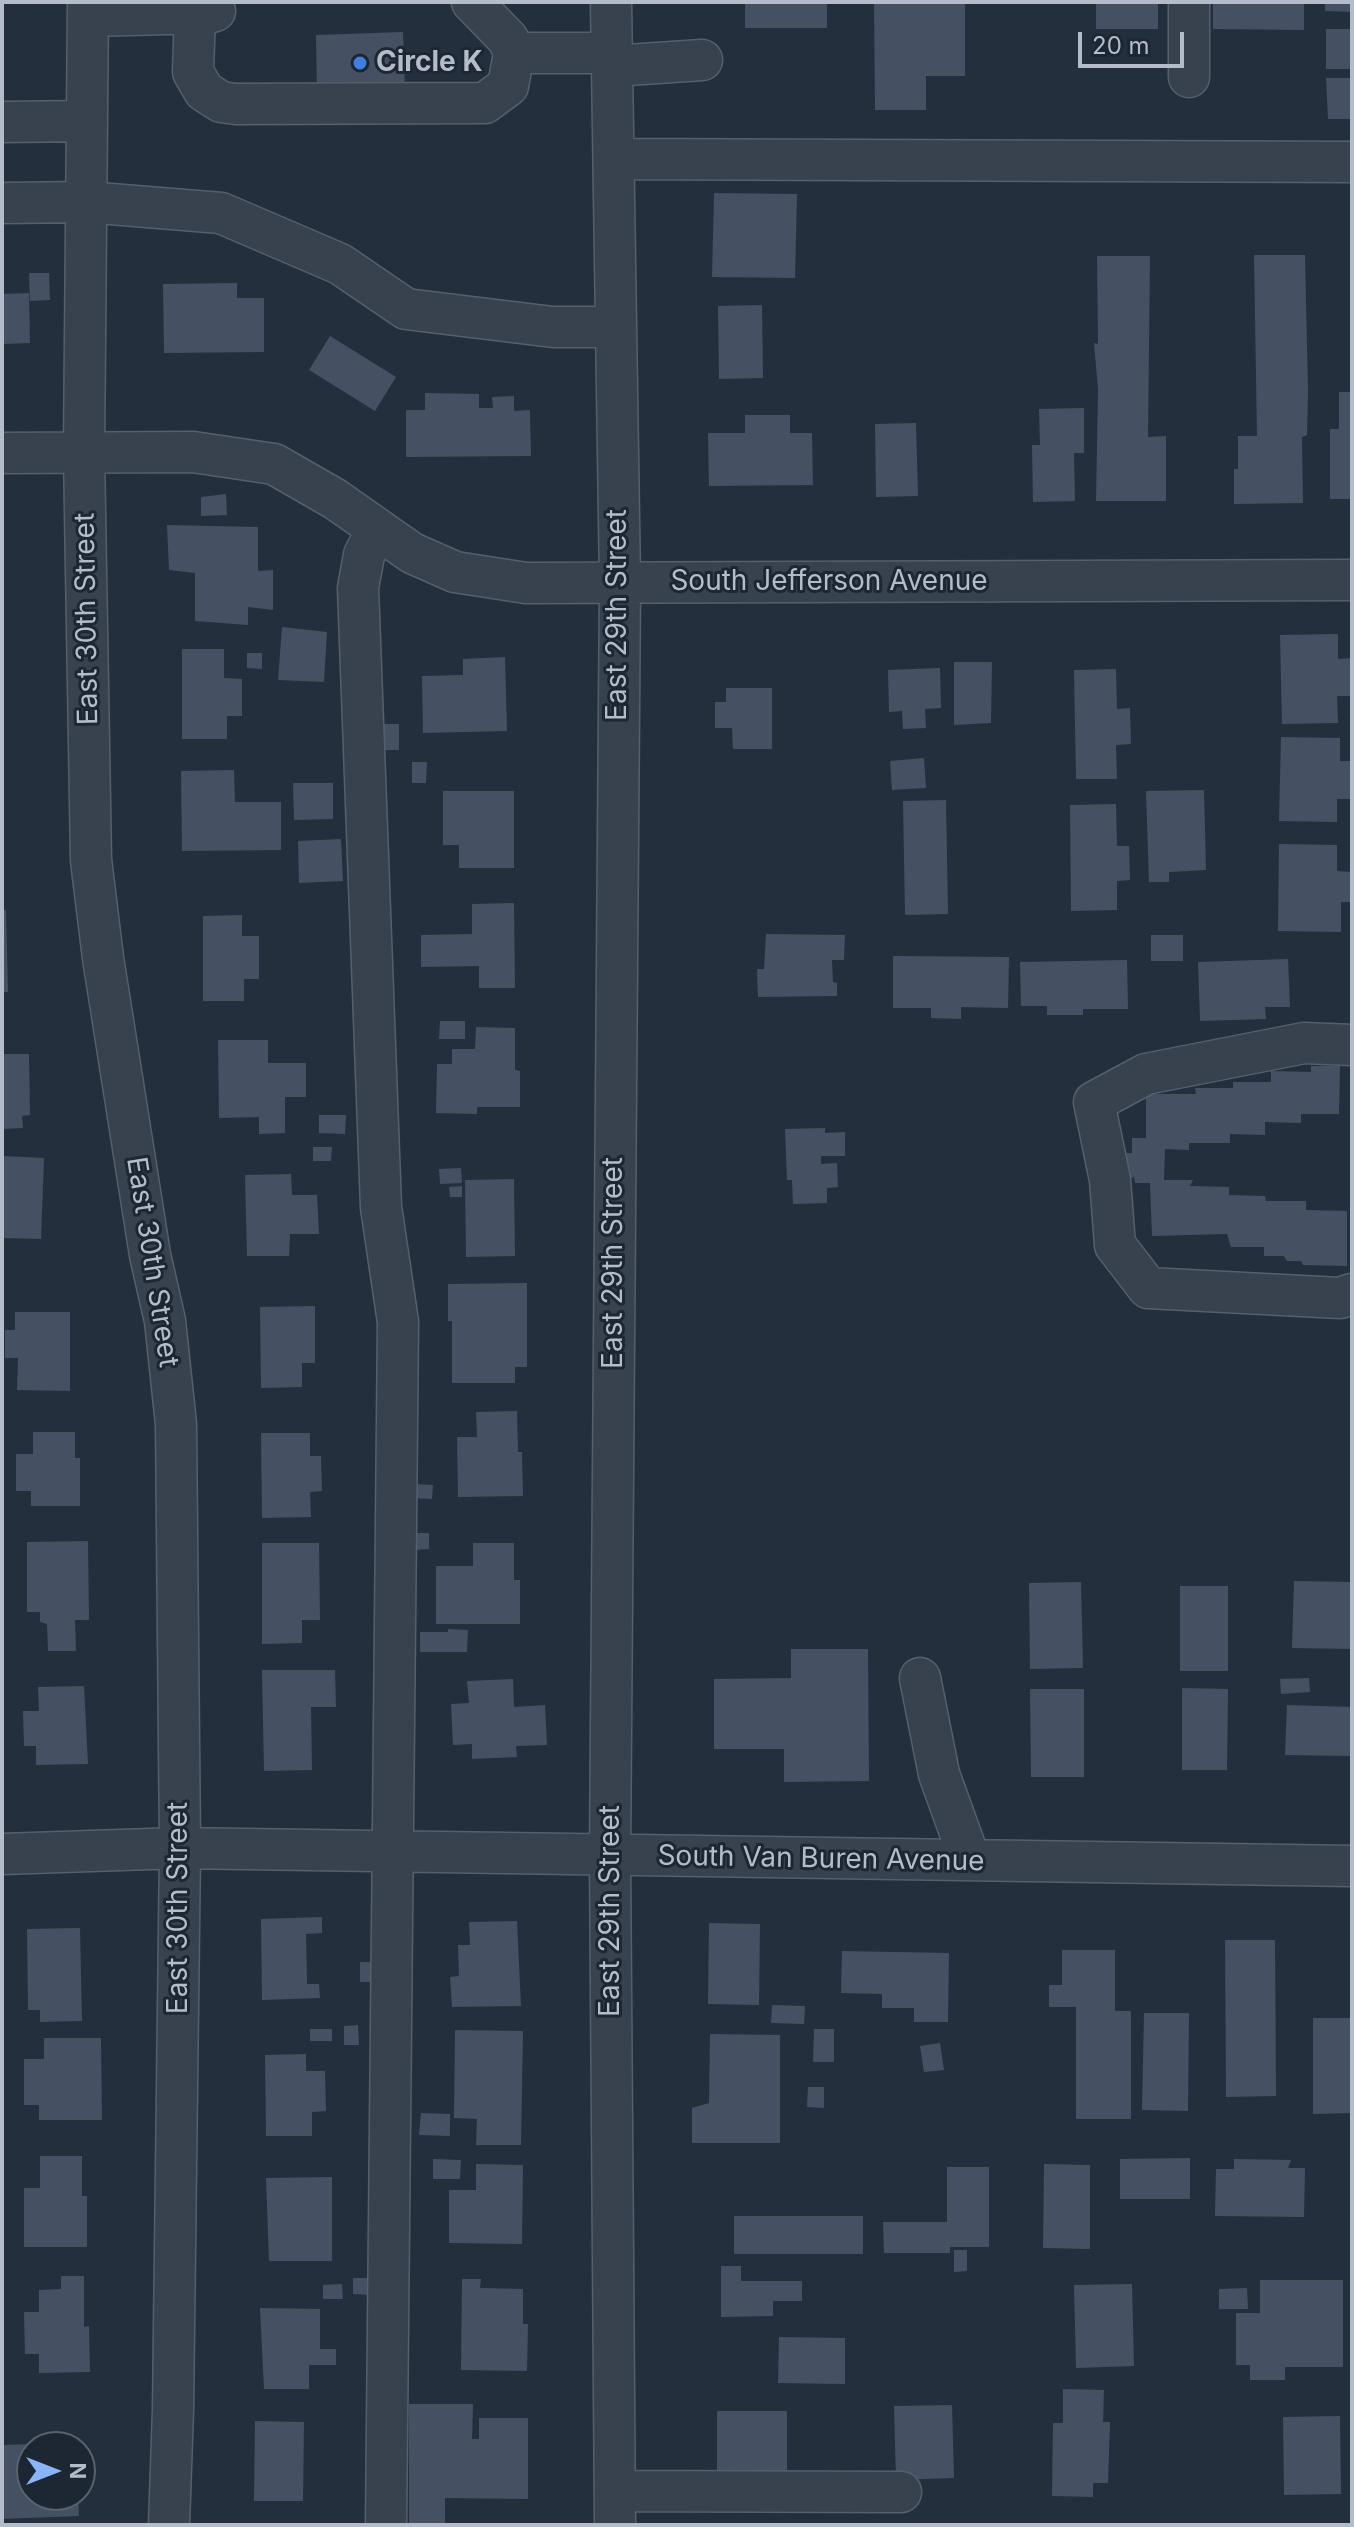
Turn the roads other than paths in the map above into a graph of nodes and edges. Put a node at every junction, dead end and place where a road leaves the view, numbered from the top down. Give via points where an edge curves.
1 (472, 2) edge
2 (611, 2) edge
3 (1189, 2) edge
4 (88, 9) edge
5 (207, 10) edge
6 (514, 53) junction
7 (612, 60) junction
8 (702, 60) dead end
9 (1189, 77) dead end
10 (87, 121) junction
11 (2, 122) edge
12 (614, 159) junction
13 (1352, 162) edge
14 (86, 202) junction
15 (2, 203) edge
16 (616, 327) junction
17 (2, 453) edge
18 (84, 453) junction
19 (377, 529) junction
20 (1352, 580) edge
21 (620, 582) junction
22 (1352, 1045) edge
23 (1352, 1294) edge
24 (920, 1678) dead end
25 (180, 1848) junction
26 (394, 1852) junction
27 (2, 1854) edge
28 (610, 1856) junction
29 (970, 1860) junction
30 (1352, 1866) edge
31 (901, 2492) dead end
32 (615, 2508) edge
33 (169, 2525) edge
34 (386, 2525) edge

1 - 6 street via 508,39
2 - 7 street, East 29th Street
3 - 9 street
4 - 5 street
4 - 10 street, East 30th Street
5 - 6 street via 193,72 204,91 221,102 485,103 508,86
6 - 7 street
7 - 8 street
7 - 12 street, East 29th Street
10 - 11 street
10 - 14 street, East 30th Street
12 - 13 street
12 - 16 street, East 29th Street
14 - 15 street
14 - 16 street via 221,213 340,264 406,309 553,327
14 - 18 street, East 30th Street
16 - 21 street, East 29th Street
17 - 18 street, South Jefferson Avenue
18 - 19 street, South Jefferson Avenue via 193,452 274,464
18 - 25 street, East 30th Street via 91,860 150,1255 165,1321 176,1424
19 - 21 street, South Jefferson Avenue via 412,553 455,572 532,583
19 - 26 street via 364,555 358,588 381,1207 398,1322
20 - 21 street, South Jefferson Avenue
21 - 28 street, East 29th Street
22 - 23 street via 1304,1043 1146,1074 1094,1102 1110,1180 1115,1245 1148,1288 1340,1298
24 - 29 street via 939,1774
25 - 26 street, South Van Buren Avenue
25 - 27 street, South Van Buren Avenue
25 - 33 street, East 30th Street
26 - 28 street, South Van Buren Avenue
26 - 34 street
28 - 29 street, South Van Buren Avenue
28 - 32 street, East 29th Street
29 - 30 street, South Van Buren Avenue
31 - 32 street

